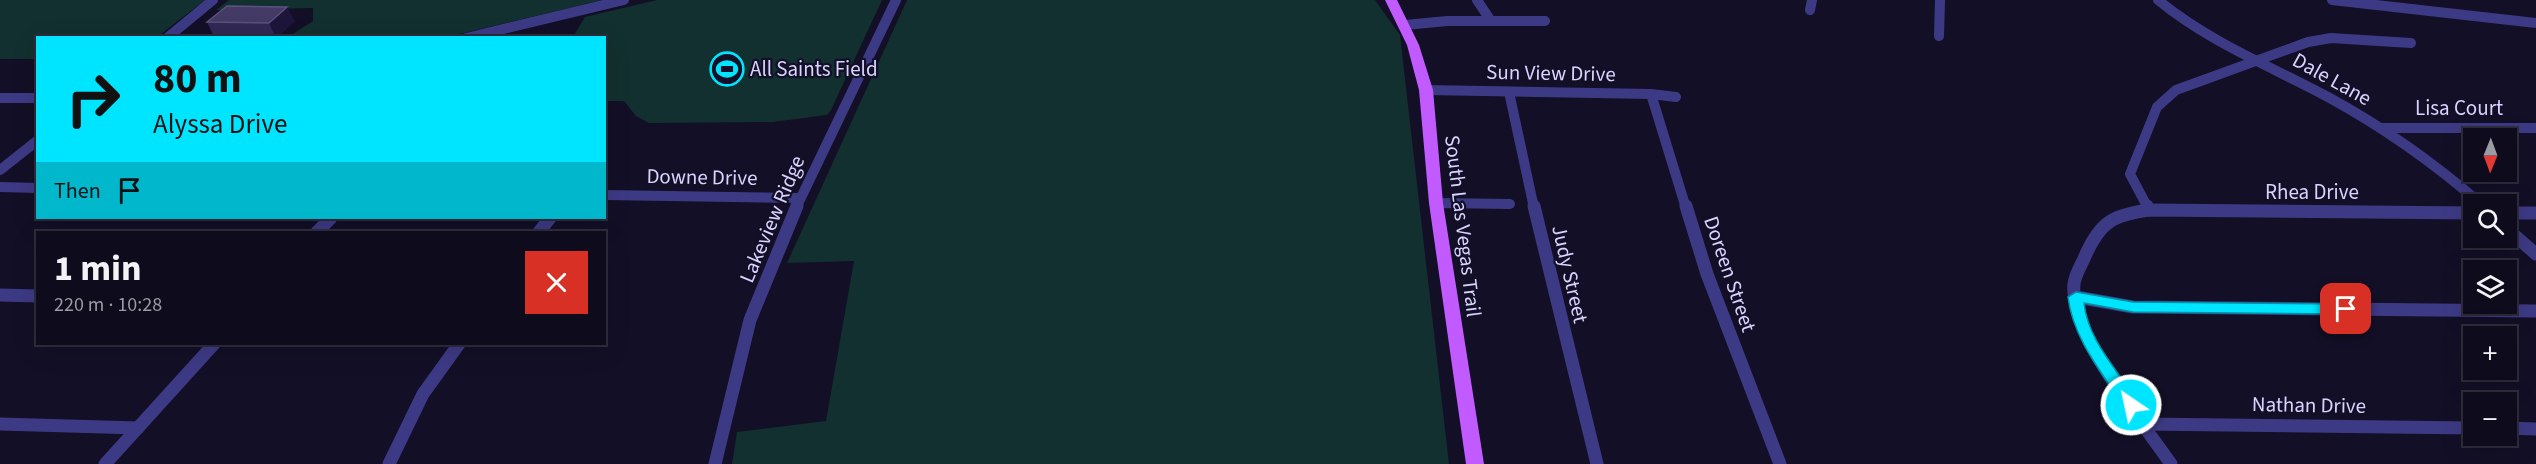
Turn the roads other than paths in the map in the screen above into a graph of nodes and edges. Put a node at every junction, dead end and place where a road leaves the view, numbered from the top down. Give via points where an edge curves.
1 (213, 0) edge
2 (624, 0) edge
3 (896, 0) edge
4 (1390, 0) edge
5 (1477, 0) edge
6 (1940, 0) edge
7 (2158, 0) edge
8 (2333, 0) edge
9 (1491, 21) junction
10 (1545, 21) dead end
11 (2536, 23) edge
12 (1405, 25) junction
13 (169, 36) edge
14 (474, 36) edge
15 (1939, 36) dead end
16 (2411, 43) dead end
17 (2256, 59) junction
18 (1426, 90) junction
19 (1509, 92) junction
20 (1651, 93) junction
21 (1676, 97) dead end
22 (0, 98) edge
23 (36, 98) edge
24 (2381, 128) junction
25 (2536, 128) edge
26 (36, 142) edge
27 (0, 170) edge
28 (0, 187) edge
29 (36, 188) edge
30 (2469, 194) edge
31 (606, 195) edge
32 (800, 198) junction
33 (1436, 203) junction
34 (1510, 204) dead end
35 (2149, 210) junction
36 (2463, 213) edge
37 (2517, 213) edge
38 (2536, 213) edge
39 (330, 219) edge
40 (549, 219) edge
41 (318, 231) edge
42 (540, 231) edge
43 (2517, 238) edge
44 (2536, 254) edge
45 (0, 295) edge
46 (36, 296) edge
47 (2076, 297) junction
48 (2536, 311) edge
49 (213, 345) edge
50 (458, 345) edge
51 (0, 424) edge
52 (2144, 424) junction
53 (138, 428) junction
54 (2463, 428) edge
55 (2517, 428) edge
56 (2536, 429) edge
57 (105, 464) edge
58 (389, 464) edge
59 (715, 464) edge
60 (1476, 464) edge
61 (1597, 464) edge
62 (1780, 464) edge
63 (2171, 464) edge

1 - 13 street
2 - 14 street
3 - 32 street, Lakeview Ridge
4 - 12 main road, South Las Vegas Trail
5 - 9 street
6 - 15 street
7 - 17 street, Dale Lane via 2198,32
8 - 11 street
9 - 10 street
9 - 12 street
12 - 18 main road, South Las Vegas Trail
16 - 17 street via 2331,38
17 - 24 street, Dale Lane
17 - 35 street via 2176,90 2157,107 2130,174
18 - 19 street, Sun View Drive
18 - 33 main road, South Las Vegas Trail
19 - 20 street, Sun View Drive
19 - 61 street, Judy Street via 1547,268
20 - 21 street, Sun View Drive
20 - 62 street, Doreen Street via 1707,274
22 - 23 street
24 - 25 street, Lisa Court
24 - 30 street, Dale Lane
26 - 27 street
28 - 29 street
31 - 32 street, Downe Drive
32 - 59 street, Lakeview Ridge via 750,320
33 - 34 street
33 - 60 main road, South Las Vegas Trail
35 - 36 street, Rhea Drive
35 - 47 street, Rhea Drive via 2122,214 2104,223 2094,235 2074,284
37 - 38 street
39 - 41 street
40 - 42 street
43 - 44 street
45 - 46 street
47 - 48 street via 2133,307
47 - 52 street via 2078,316 2093,348
49 - 53 street
50 - 58 street via 423,394
51 - 53 street
52 - 54 street, Nathan Drive
52 - 63 street
53 - 57 street
55 - 56 street

